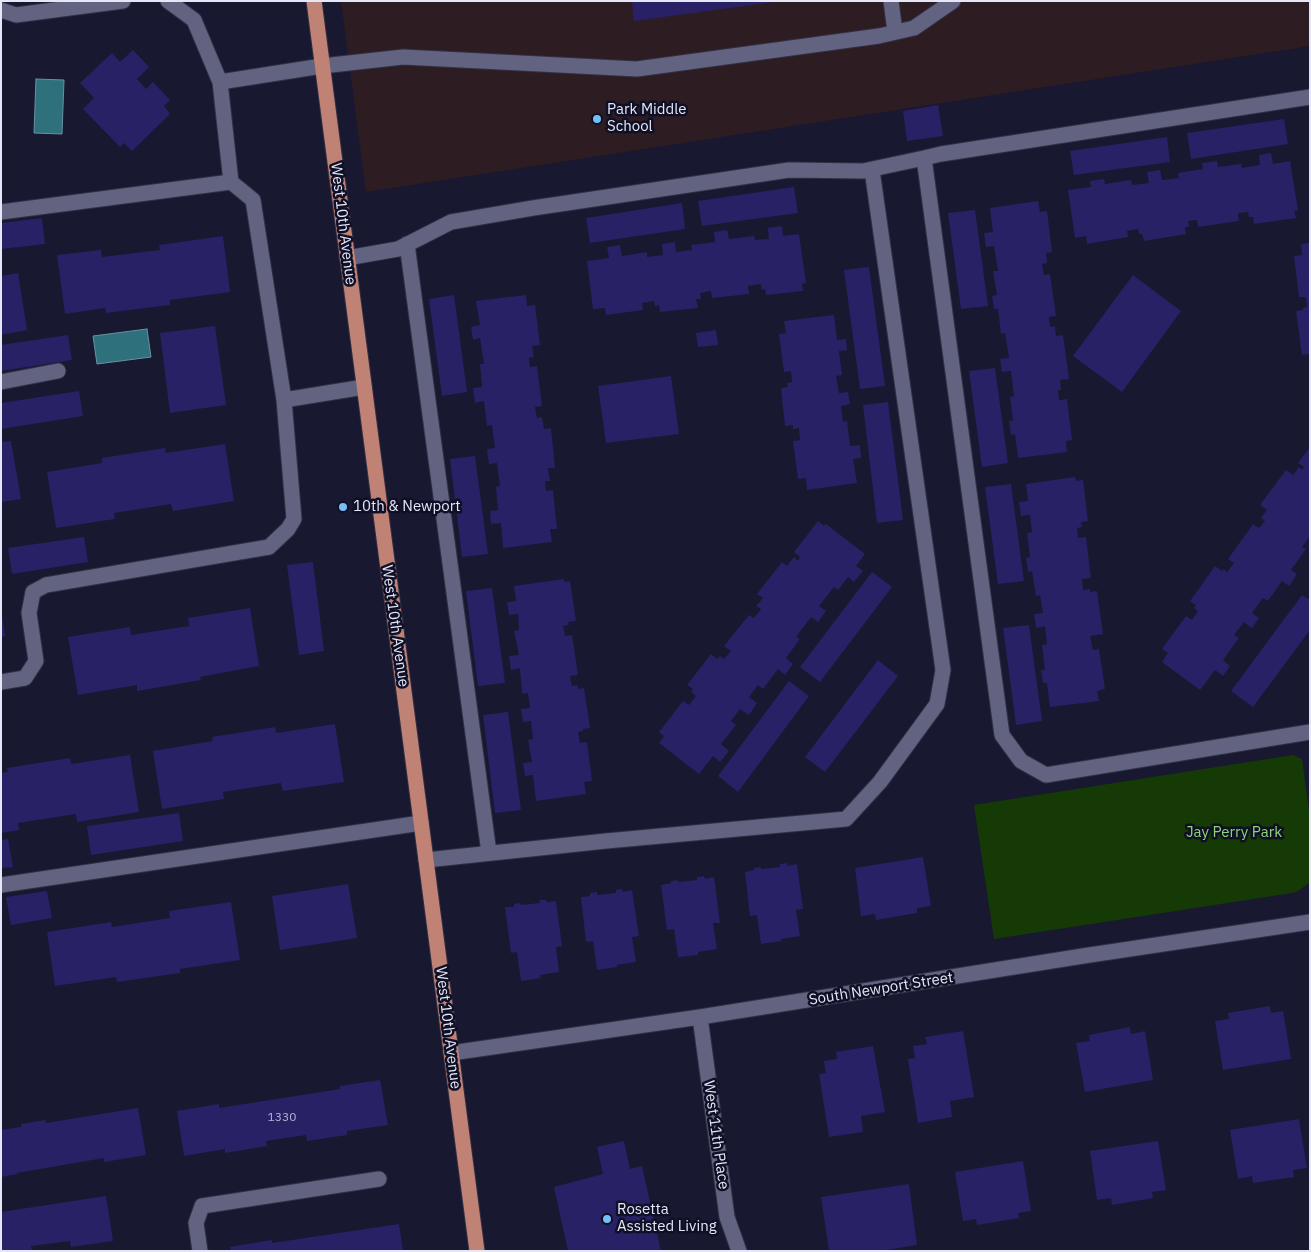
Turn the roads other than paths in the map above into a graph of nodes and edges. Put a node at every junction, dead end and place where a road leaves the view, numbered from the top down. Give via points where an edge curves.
1 (123, 1) edge
2 (168, 1) edge
3 (314, 1) edge
4 (891, 1) edge
5 (953, 1) edge
6 (1, 10) edge
7 (895, 32) junction
8 (322, 66) junction
9 (220, 82) junction
10 (1310, 97) edge
11 (924, 158) junction
12 (872, 170) junction
13 (231, 182) junction
14 (1, 212) edge
15 (407, 244) junction
16 (347, 258) junction
17 (58, 371) dead end
18 (1, 382) edge
19 (364, 388) junction
20 (284, 400) junction
21 (1, 682) edge
22 (1310, 732) edge
23 (421, 823) junction
24 (489, 853) junction
25 (426, 860) junction
26 (1, 885) edge
27 (1310, 922) edge
28 (700, 1017) junction
29 (451, 1053) junction
30 (379, 1179) dead end
31 (200, 1251) edge
32 (477, 1251) edge
33 (739, 1251) edge

1 - 6 street via 16,14
2 - 9 street via 194,20
3 - 8 main road, West 10th Avenue
4 - 7 street
5 - 7 street via 914,28
7 - 8 street via 637,69 404,57
8 - 9 street
8 - 16 main road, West 10th Avenue
9 - 13 street
10 - 11 street
11 - 12 street
11 - 22 street via 1002,735 1022,761 1046,775
12 - 15 street via 789,170 533,208 451,222
12 - 24 street via 944,670 937,704 880,782 846,819
13 - 14 street
13 - 20 street via 253,200
15 - 16 street via 398,249
15 - 24 street
16 - 19 main road, West 10th Avenue
17 - 18 street
19 - 20 street
19 - 23 main road, West 10th Avenue
20 - 21 street via 294,519 288,529 268,547 39,588 33,592 29,613 36,661 26,678
23 - 25 main road, West 10th Avenue
23 - 26 street
24 - 25 street
25 - 29 main road, West 10th Avenue
27 - 28 street, South Newport Street
28 - 29 street, South Newport Street
28 - 33 street, West 11th Place via 727,1218
29 - 32 main road, West 10th Avenue
30 - 31 street via 202,1206 196,1223

